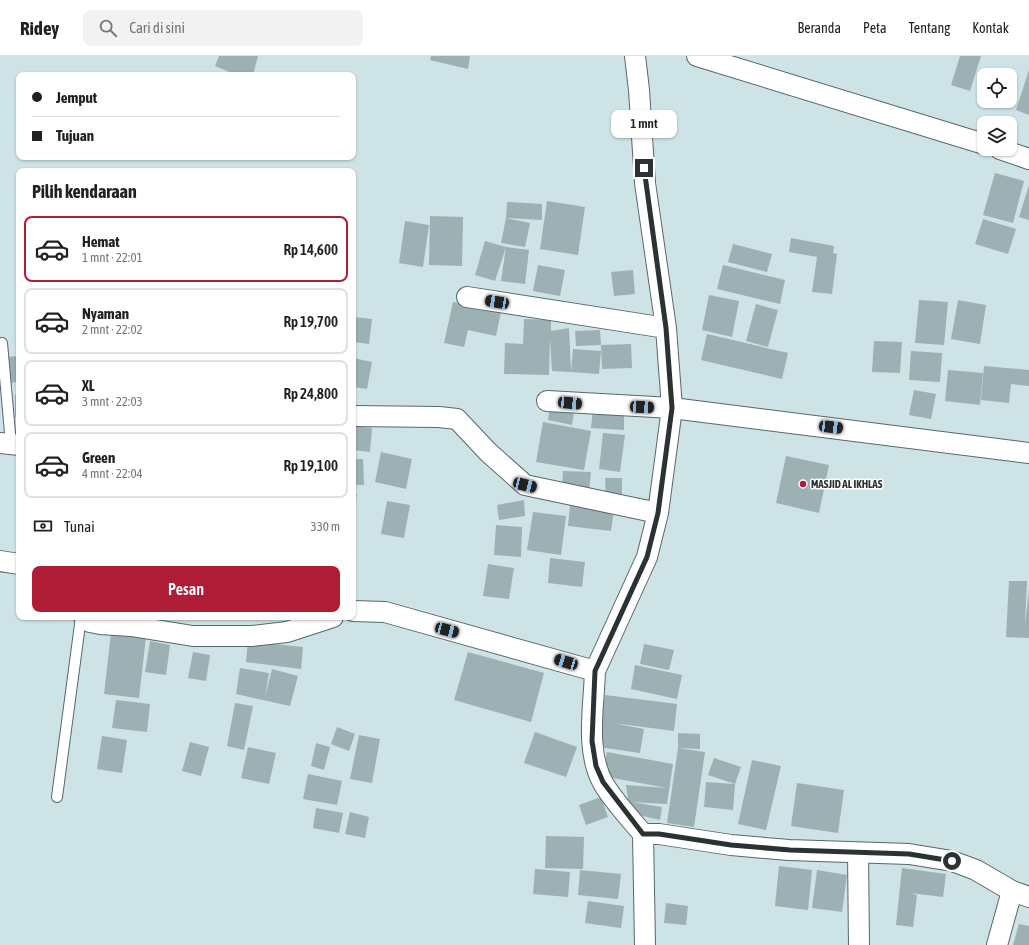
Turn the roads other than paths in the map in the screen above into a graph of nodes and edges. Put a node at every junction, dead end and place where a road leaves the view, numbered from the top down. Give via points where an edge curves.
1 (635, 56) edge
2 (696, 56) edge
3 (977, 142) edge
4 (1017, 154) edge
5 (1029, 158) edge
6 (467, 297) dead end
7 (666, 328) junction
8 (2, 343) dead end
9 (547, 401) dead end
10 (672, 408) junction
11 (356, 416) edge
12 (10, 444) edge
13 (1029, 453) edge
14 (658, 513) junction
15 (0, 561) edge
16 (16, 564) edge
17 (356, 611) edge
18 (81, 620) edge
19 (88, 620) edge
20 (324, 620) edge
21 (595, 671) junction
22 (57, 797) dead end
23 (643, 834) junction
24 (858, 853) junction
25 (1020, 894) edge
26 (645, 945) edge
27 (859, 945) edge
28 (997, 945) edge

1 - 7 street via 640,90 645,183
2 - 3 street
4 - 5 street
6 - 7 street
7 - 10 street
8 - 12 lane
9 - 10 street
10 - 13 street
10 - 14 street
11 - 14 street via 457,419 488,452 525,485
14 - 21 street via 647,557
15 - 16 street
17 - 21 street via 385,612
18 - 22 lane
19 - 20 street via 100,624 193,636 252,636 287,632
21 - 23 street via 592,741 596,766 611,795
23 - 24 street via 738,845
23 - 26 street
24 - 25 street via 909,854 952,861 976,870
24 - 27 street
25 - 28 street

